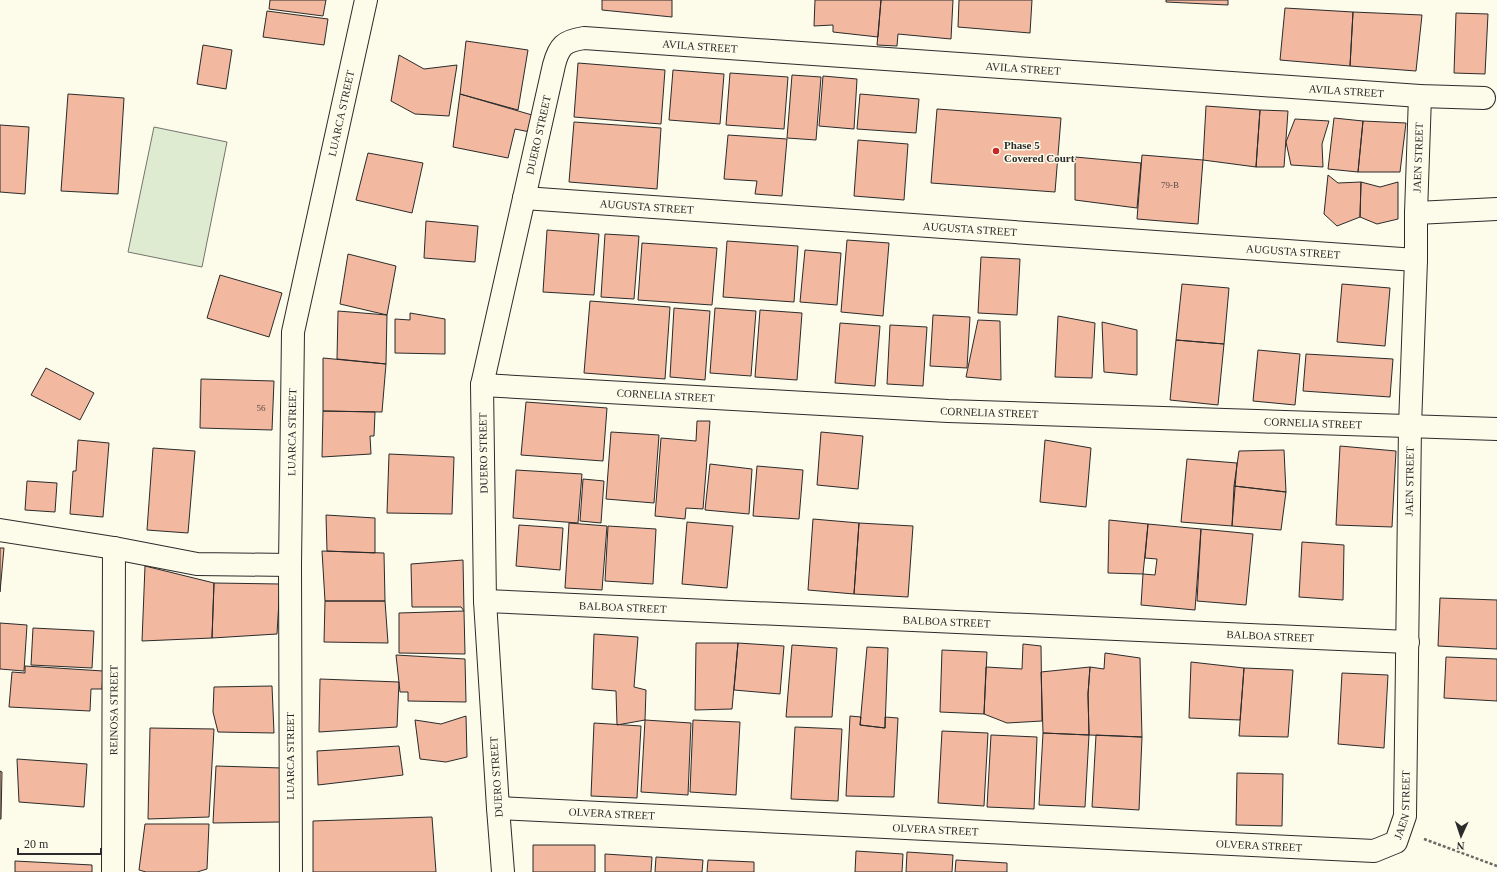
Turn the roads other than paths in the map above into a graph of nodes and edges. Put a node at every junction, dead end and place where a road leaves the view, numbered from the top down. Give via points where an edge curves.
1 (366, 0) edge
2 (564, 44) joint
3 (1420, 96) junction
4 (1484, 98) dead end
5 (524, 198) junction
6 (1497, 209) edge
7 (1416, 213) junction
8 (1416, 260) junction
9 (482, 385) junction
10 (1410, 426) junction
11 (1497, 429) edge
12 (0, 530) edge
13 (114, 548) junction
14 (290, 565) junction
15 (485, 601) junction
16 (1408, 642) junction
17 (498, 808) junction
18 (1374, 851) joint
19 (113, 872) edge
20 (291, 872) edge
21 (503, 872) edge

1 - 14 street, LUARCA STREET via 293,332
2 - 3 street, AVILA STREET via 584,38
2 - 5 street, DUERO STREET via 557,53
3 - 4 street, AVILA STREET
3 - 7 street, JAEN STREET
5 - 8 street, AUGUSTA STREET
5 - 9 street, DUERO STREET
6 - 7 street
7 - 8 street, JAEN STREET
8 - 10 street, JAEN STREET
9 - 10 street, CORNELIA STREET via 948,411
9 - 15 street, DUERO STREET
10 - 11 street, CORNELIA STREET
10 - 16 street, JAEN STREET
12 - 13 street
13 - 14 street via 197,564
13 - 19 street, REINOSA STREET
14 - 20 street, LUARCA STREET
15 - 16 street, BALBOA STREET
15 - 17 street, DUERO STREET
16 - 18 street, JAEN STREET via 1405,816 1396,842
17 - 18 street, OLVERA STREET
17 - 21 street, DUERO STREET

